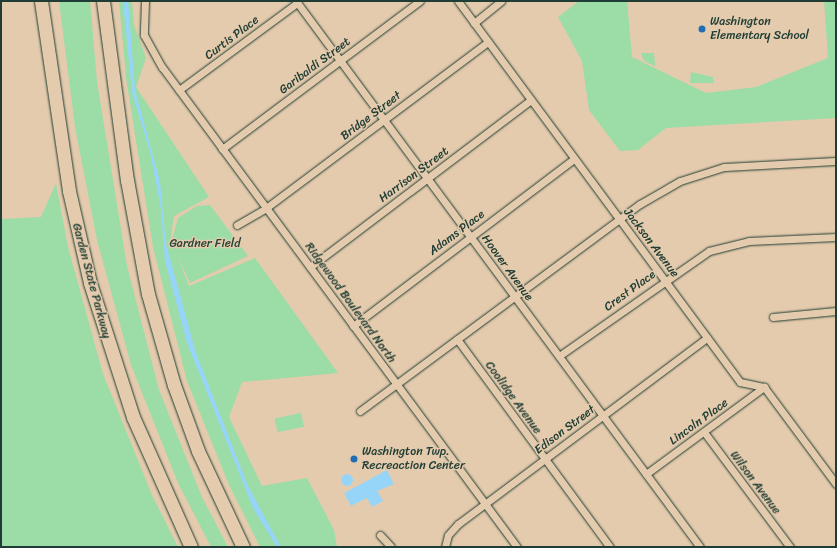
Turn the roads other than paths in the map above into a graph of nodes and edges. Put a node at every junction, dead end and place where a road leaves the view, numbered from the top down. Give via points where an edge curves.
1 (41, 1) edge
2 (103, 1) edge
3 (145, 1) edge
4 (420, 1) edge
5 (458, 1) edge
6 (501, 1) edge
7 (297, 2) edge
8 (474, 23) junction
9 (488, 42) junction
10 (340, 61) junction
11 (179, 90) junction
12 (531, 100) junction
13 (384, 120) junction
14 (222, 149) junction
15 (574, 159) junction
16 (836, 161) edge
17 (427, 178) junction
18 (266, 208) junction
19 (620, 219) junction
20 (237, 225) dead end
21 (470, 237) junction
22 (836, 237) edge
23 (310, 267) junction
24 (664, 280) junction
25 (514, 297) junction
26 (836, 311) edge
27 (773, 317) dead end
28 (353, 326) junction
29 (707, 338) junction
30 (456, 339) junction
31 (558, 356) junction
32 (396, 384) junction
33 (764, 387) junction
34 (360, 411) dead end
35 (603, 416) junction
36 (704, 432) junction
37 (545, 459) junction
38 (646, 474) junction
39 (836, 484) edge
40 (485, 504) junction
41 (380, 535) dead end
42 (191, 547) edge
43 (243, 547) edge
44 (391, 547) edge
45 (445, 547) edge
46 (517, 547) edge
47 (610, 547) edge
48 (700, 547) edge
49 (790, 547) edge

1 - 42 highway, Garden State Parkway via 68,183 90,283 133,417
2 - 43 highway via 132,210 150,302 198,451
3 - 11 street, Ridgewood Boulevard North via 144,35
4 - 10 street, Garibaldi Street
5 - 8 street, Jackson Avenue
6 - 8 street
7 - 10 street, Hoover Avenue
7 - 11 street, Curtis Place
8 - 9 street, Jackson Avenue
9 - 12 street, Jackson Avenue
9 - 13 street, Bridge Street
10 - 13 street, Hoover Avenue
10 - 14 street, Garibaldi Street
11 - 14 street, Ridgewood Boulevard North
12 - 15 street, Jackson Avenue
12 - 17 street, Harrison Street
13 - 17 street, Hoover Avenue
13 - 18 street, Bridge Street
14 - 18 street, Ridgewood Boulevard North
15 - 19 street, Jackson Avenue
15 - 21 street, Adams Place
16 - 19 street via 739,165 708,170 660,192
17 - 21 street, Hoover Avenue
17 - 23 street, Harrison Street
18 - 20 street
18 - 23 street, Ridgewood Boulevard North
19 - 24 street, Jackson Avenue
19 - 25 street
21 - 25 street, Hoover Avenue
21 - 28 street, Adams Place
22 - 24 street, Crest Place via 734,243 695,258
23 - 28 street, Ridgewood Boulevard North
24 - 29 street, Jackson Avenue
24 - 31 street, Crest Place
25 - 30 street
25 - 31 street, Hoover Avenue
26 - 27 street
28 - 32 street, Ridgewood Boulevard North
29 - 33 street, Jackson Avenue via 740,382
29 - 35 street, Edison Street
30 - 32 street
30 - 37 street, Coolidge Avenue
31 - 35 street, Hoover Avenue
32 - 34 street
32 - 40 street, Ridgewood Boulevard North
33 - 36 street, Lincoln Place
33 - 39 street
35 - 37 street, Edison Street
35 - 38 street, Hoover Avenue
36 - 38 street, Lincoln Place
36 - 49 street, Wilson Avenue
37 - 40 street, Edison Street
37 - 47 street, Coolidge Avenue
38 - 48 street, Hoover Avenue
40 - 45 street, Edison Street via 452,529
40 - 46 street, Ridgewood Boulevard North
41 - 44 street

